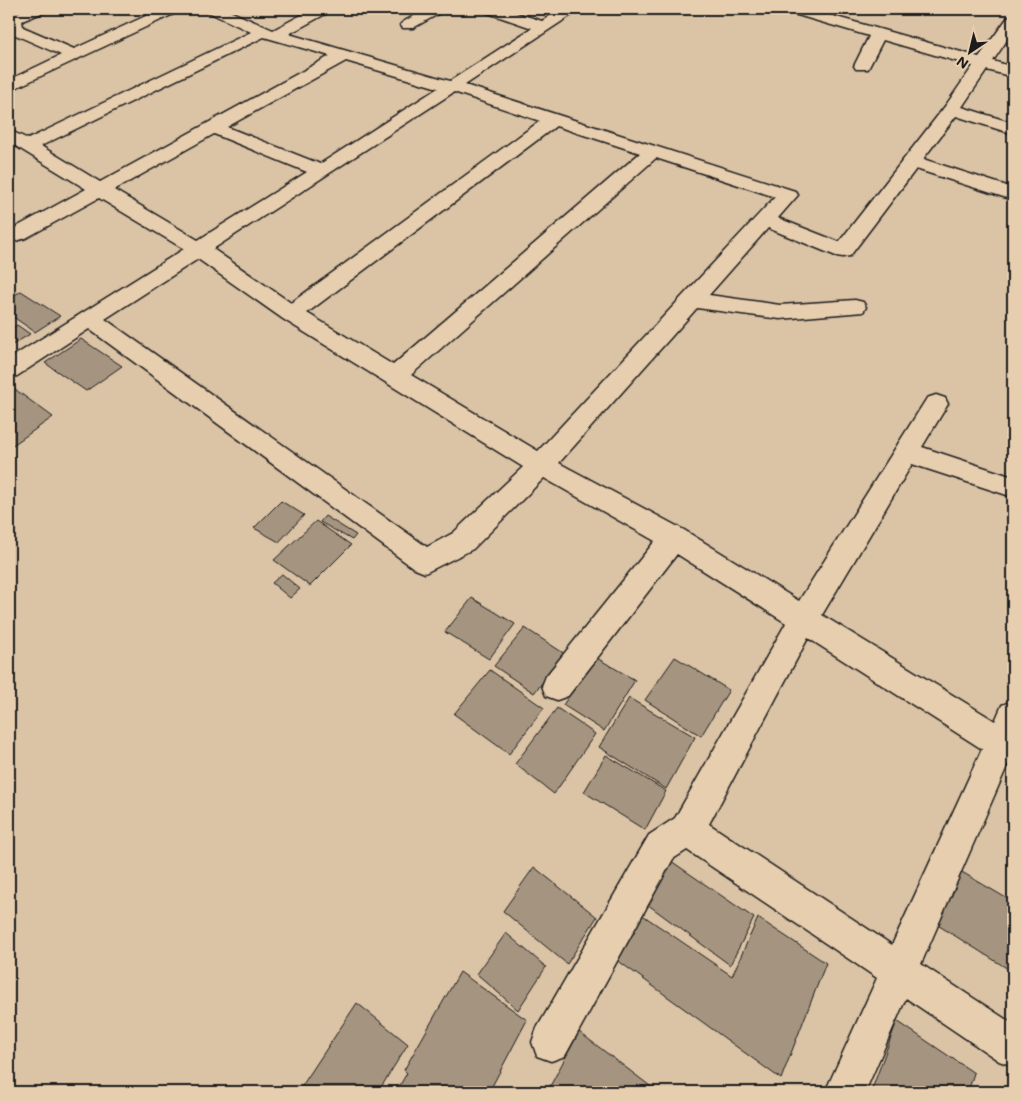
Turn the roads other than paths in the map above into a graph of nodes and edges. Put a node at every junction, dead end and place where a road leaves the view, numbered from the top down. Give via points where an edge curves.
1 (39, 9) edge
2 (173, 9) edge
3 (213, 9) edge
4 (324, 9) edge
5 (437, 9) edge
6 (490, 9) edge
7 (570, 9) edge
8 (792, 9) edge
9 (1012, 23) edge
10 (408, 24) dead end
11 (542, 26) junction
12 (270, 33) junction
13 (878, 34) junction
14 (74, 55) junction
15 (345, 55) junction
16 (982, 63) junction
17 (862, 66) dead end
18 (1013, 72) edge
19 (9, 86) edge
20 (454, 86) junction
21 (952, 109) junction
22 (554, 119) junction
23 (213, 128) junction
24 (1013, 129) edge
25 (9, 135) edge
26 (27, 146) junction
27 (653, 151) junction
28 (911, 161) junction
29 (322, 171) junction
30 (101, 190) junction
31 (1013, 194) edge
32 (765, 220) junction
33 (9, 237) edge
34 (200, 250) junction
35 (692, 300) junction
36 (855, 307) dead end
37 (291, 314) junction
38 (90, 319) junction
39 (9, 370) edge
40 (394, 377) junction
41 (936, 404) dead end
42 (906, 452) junction
43 (541, 465) junction
44 (1013, 487) edge
45 (674, 538) junction
46 (804, 618) junction
47 (557, 686) dead end
48 (1009, 736) edge
49 (687, 830) junction
50 (898, 971) junction
51 (551, 1042) dead end
52 (1013, 1048) edge
53 (845, 1092) edge

1 - 14 street via 14,20 16,30
2 - 14 street
3 - 12 street
4 - 12 street
5 - 10 street
6 - 11 street
7 - 11 street
8 - 13 street
9 - 16 street
11 - 20 street
12 - 15 street
12 - 26 street
13 - 16 street
13 - 17 street
14 - 19 street
15 - 20 street
15 - 23 street
16 - 18 street
16 - 21 street
20 - 22 street
20 - 29 street
21 - 24 street
21 - 28 street
22 - 27 street
22 - 37 street
23 - 29 street
23 - 30 street
25 - 26 street
26 - 30 street
27 - 32 street via 788,195
27 - 40 street
28 - 31 street
28 - 32 street via 843,251
29 - 34 street
30 - 33 street
30 - 34 street
32 - 35 street
34 - 37 street
34 - 38 street
35 - 36 street via 780,312
35 - 43 street
37 - 40 street
38 - 39 street
38 - 43 street via 425,561 463,541
40 - 43 street
41 - 42 street
42 - 44 street
42 - 46 street
43 - 45 street
45 - 46 street
45 - 47 street
46 - 48 street
46 - 49 street
48 - 50 street
49 - 50 street
49 - 51 street via 661,847
50 - 52 street
50 - 53 street

